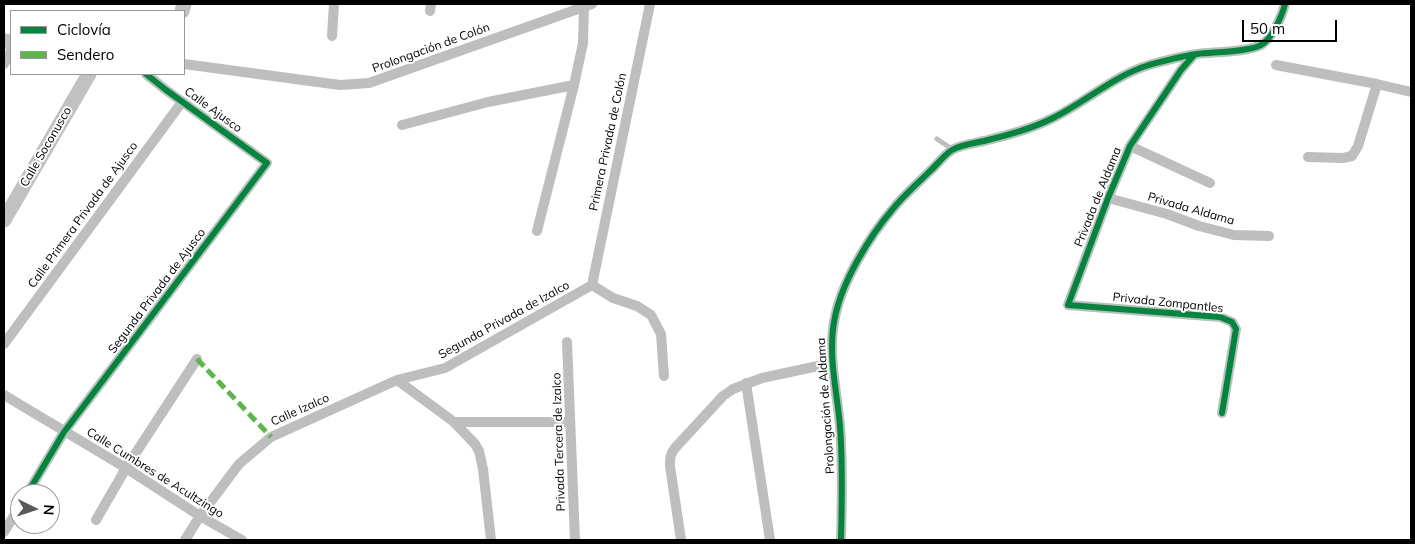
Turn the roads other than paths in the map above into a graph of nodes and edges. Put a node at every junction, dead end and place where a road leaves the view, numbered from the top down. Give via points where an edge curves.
1 (334, 4) edge
2 (650, 4) edge
3 (1285, 4) edge
4 (588, 5) edge
5 (332, 36) dead end
6 (10, 53) edge
7 (1194, 55) junction
8 (4, 64) edge
9 (185, 64) edge
10 (1276, 65) dead end
11 (88, 75) edge
12 (147, 75) edge
13 (1376, 84) junction
14 (574, 85) junction
15 (1411, 92) edge
16 (182, 102) junction
17 (402, 125) dead end
18 (937, 139) dead end
19 (1130, 146) junction
20 (952, 149) junction
21 (1308, 157) dead end
22 (267, 163) joint
23 (1210, 183) dead end
24 (1108, 198) junction
25 (4, 220) edge
26 (537, 231) dead end
27 (1269, 236) dead end
28 (592, 286) junction
29 (1068, 305) joint
30 (567, 342) dead end
31 (4, 344) edge
32 (197, 359) dead end
33 (832, 363) junction
34 (664, 376) dead end
35 (397, 380) junction
36 (746, 383) junction
37 (4, 395) edge
38 (1222, 413) dead end
39 (454, 422) junction
40 (570, 422) junction
41 (64, 432) junction
42 (126, 468) junction
43 (33, 484) edge
44 (200, 516) junction
45 (96, 520) dead end
46 (186, 540) edge
47 (242, 540) edge
48 (491, 540) edge
49 (575, 540) edge
50 (681, 540) edge
51 (770, 540) edge
52 (841, 540) edge

1 - 5 street
2 - 28 street, Primera Privada de Colón
3 - 7 street via 1269,37 1260,46
4 - 9 street, Prolongación de Colón via 369,83 340,85
4 - 14 street
6 - 8 street
7 - 19 street, Privada de Aldama
7 - 20 street via 1131,72 1068,110 1025,130
10 - 13 street
11 - 25 main road, Calle Soconusco
12 - 16 street, Calle Ajusco
13 - 15 street
13 - 21 street via 1358,146 1352,156
14 - 17 street via 488,102
14 - 26 street
16 - 22 street, Calle Ajusco
16 - 31 street, Calle Primera Privada de Ajusco
18 - 20 lane
19 - 23 street
19 - 24 street, Privada de Aldama
20 - 33 street, Prolongación de Aldama via 893,208 858,260 835,318
22 - 41 street, Segunda Privada de Ajusco
24 - 27 street, Privada Aldama via 1234,235
24 - 29 street, Privada de Aldama
28 - 34 street via 650,315 661,334
28 - 35 street, Segunda Privada de Izalco via 445,368
29 - 38 street, Privada Zompantles via 1220,317 1232,322 1236,330
30 - 40 street, Privada Tercera de Izalco
32 - 42 street
33 - 36 street
33 - 52 street, Prolongación de Aldama via 841,440
35 - 39 street
35 - 44 street, Calle Izalco via 271,437 239,464
36 - 50 street via 723,396 672,452 670,466
36 - 51 street
37 - 41 street, Calle Cumbres de Acultzingo
39 - 40 street
39 - 48 street via 479,452
40 - 49 street, Privada Tercera de Izalco
41 - 42 street, Calle Cumbres de Acultzingo
41 - 43 street, Segunda Privada de Ajusco
42 - 44 street, Calle Cumbres de Acultzingo
42 - 45 street
44 - 46 street, Calle Izalco
44 - 47 street, Calle Cumbres de Acultzingo

